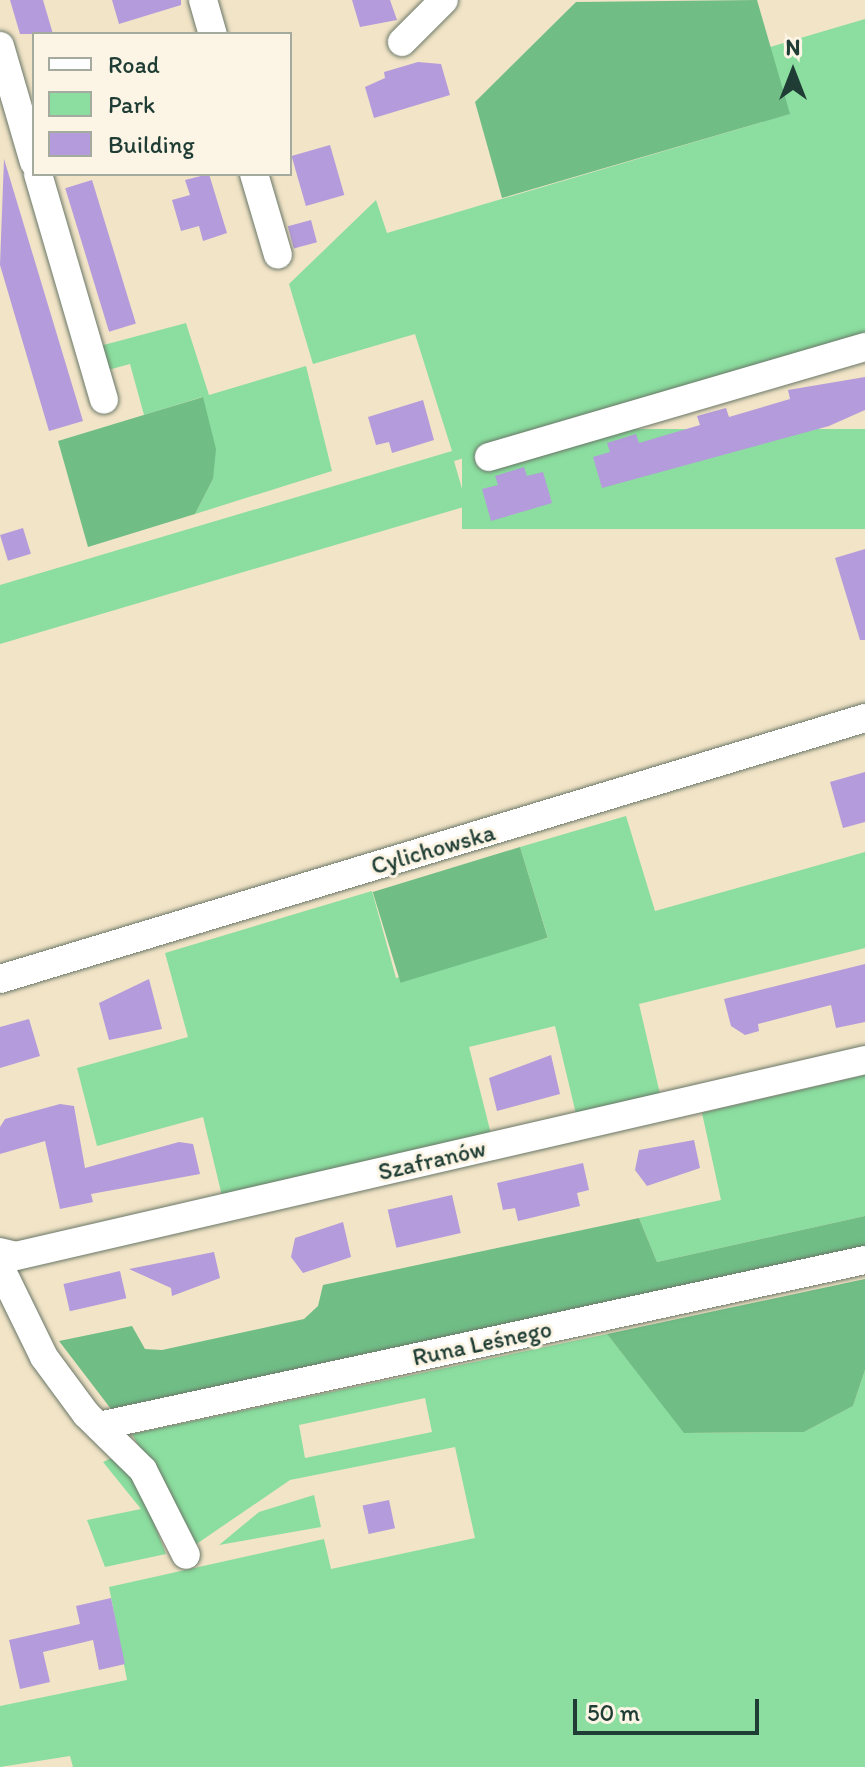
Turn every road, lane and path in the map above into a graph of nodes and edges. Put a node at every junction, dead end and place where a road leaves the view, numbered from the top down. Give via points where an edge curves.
1 (203, 0) edge
2 (444, 0) edge
3 (212, 32) edge
4 (402, 42) dead end
5 (0, 46) edge
6 (32, 155) edge
7 (39, 176) edge
8 (255, 176) edge
9 (278, 255) dead end
10 (865, 347) edge
11 (104, 400) dead end
12 (489, 457) dead end
13 (865, 718) edge
14 (0, 979) edge
15 (865, 1060) edge
16 (0, 1252) edge
17 (865, 1260) edge
18 (0, 1267) edge
19 (99, 1426) junction
20 (186, 1555) dead end

1 - 3 street
2 - 4 street
5 - 6 street
7 - 11 street
8 - 9 street
10 - 12 street
13 - 14 street, Cylichowska
15 - 16 street, Szafranów via 16,1256
17 - 19 street, Runa Leśnego
18 - 19 street via 44,1357
19 - 20 street via 143,1470

